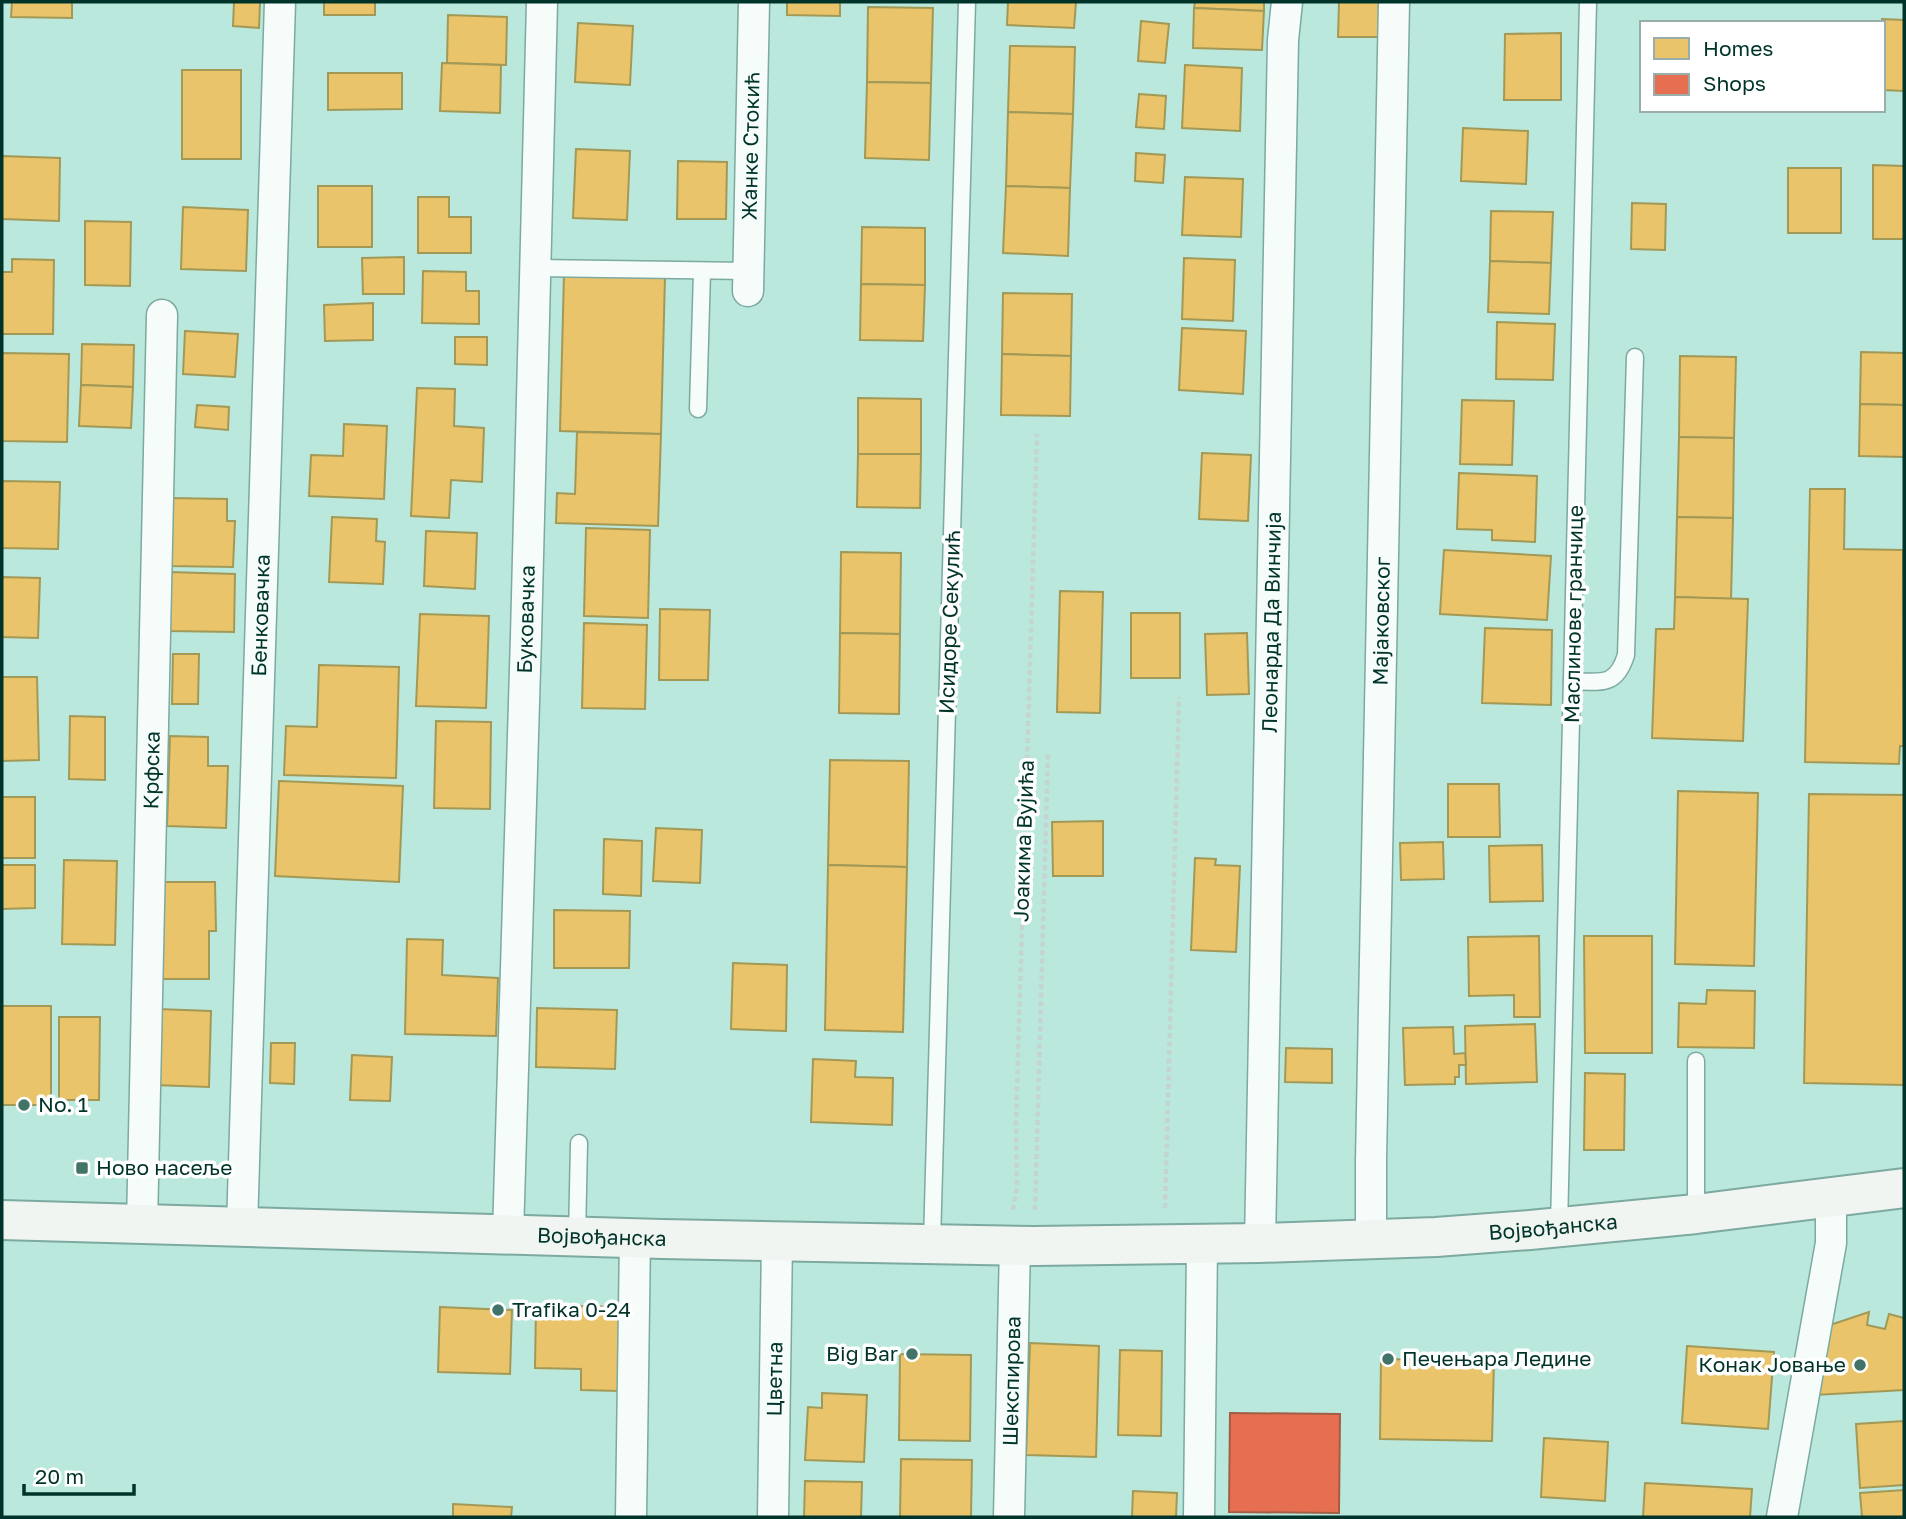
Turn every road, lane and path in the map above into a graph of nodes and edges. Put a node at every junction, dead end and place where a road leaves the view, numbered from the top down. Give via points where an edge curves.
1 (280, 2) edge
2 (542, 2) edge
3 (754, 2) edge
4 (967, 2) edge
5 (1287, 2) edge
6 (1394, 2) edge
7 (1588, 2) edge
8 (536, 268) junction
9 (702, 272) junction
10 (748, 281) joint
11 (162, 315) dead end
12 (1635, 357) dead end
13 (698, 409) dead end
14 (1037, 434) dead end
15 (1572, 681) junction
16 (1179, 697) dead end
17 (1048, 754) dead end
18 (1696, 1061) dead end
19 (579, 1143) dead end
20 (1904, 1188) edge
21 (1832, 1198) junction
22 (1696, 1214) junction
23 (2, 1220) edge
24 (142, 1225) junction
25 (242, 1227) junction
26 (1559, 1227) junction
27 (508, 1235) junction
28 (577, 1237) junction
29 (635, 1238) junction
30 (1371, 1239) junction
31 (778, 1240) junction
32 (932, 1242) junction
33 (1260, 1243) junction
34 (1164, 1244) junction
35 (1202, 1244) junction
36 (1016, 1245) junction
37 (631, 1517) edge
38 (773, 1517) edge
39 (1009, 1517) edge
40 (1199, 1517) edge
41 (1782, 1517) edge

1 - 25 street, Бенковачка
2 - 8 street, Буковачка
3 - 10 street, Жанке Стокић
4 - 32 lane, Исидоре Секулић
5 - 33 street, Леонарда Да Винчија
6 - 30 street, Мајаковског
7 - 15 lane, Маслинове гранчице
8 - 9 lane
8 - 27 street, Буковачка
9 - 10 lane
9 - 13 lane
11 - 24 street, Крфска
12 - 15 lane via 1626,656 1614,679
14 - 36 path, Јоакима Вујића via 1017,1188 1011,1218
15 - 26 lane, Маслинове гранчице
16 - 34 path
17 - 36 path
18 - 22 lane
19 - 28 lane
20 - 21 main road, Војвођанска
21 - 22 main road, Војвођанска
21 - 41 street via 1831,1243
22 - 26 main road, Војвођанска
23 - 24 main road, Војвођанска
24 - 25 main road, Војвођанска
25 - 27 main road, Војвођанска
26 - 30 main road, Војвођанска
27 - 28 main road, Војвођанска
28 - 29 main road, Војвођанска
29 - 31 main road, Војвођанска
29 - 37 street
30 - 33 main road, Војвођанска
31 - 32 main road, Војвођанска
31 - 38 street, Цветна
32 - 36 main road, Војвођанска
33 - 35 main road, Војвођанска
34 - 35 main road, Војвођанска
34 - 36 main road, Војвођанска
35 - 40 street
36 - 39 street, Шекспирова

